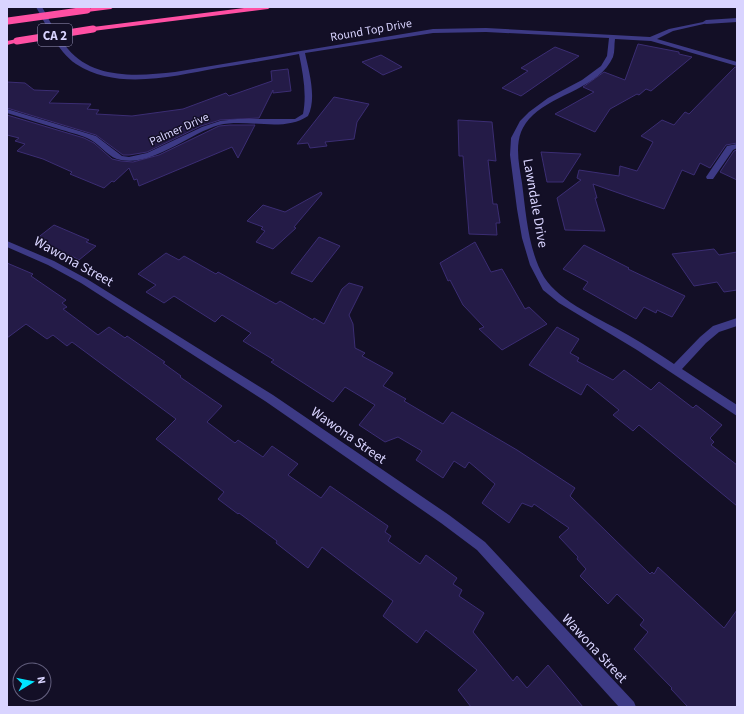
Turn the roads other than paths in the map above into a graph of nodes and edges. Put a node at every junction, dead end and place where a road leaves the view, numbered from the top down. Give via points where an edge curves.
1 (39, 7) edge
2 (111, 7) edge
3 (268, 7) edge
4 (737, 20) edge
5 (8, 21) edge
6 (612, 37) junction
7 (651, 39) junction
8 (7, 43) edge
9 (302, 53) junction
10 (737, 64) edge
11 (7, 111) edge
12 (737, 146) edge
13 (710, 177) dead end
14 (7, 244) edge
15 (737, 322) edge
16 (675, 370) junction
17 (737, 411) edge
18 (629, 707) edge

1 - 9 street, Round Top Drive via 60,43 78,62 90,68 126,77 175,74
2 - 5 highway, CA 2, bridge
3 - 8 highway, CA 2, bridge
4 - 7 street via 706,22 671,30
6 - 7 street, Round Top Drive
6 - 9 street, Round Top Drive via 486,30 433,31
6 - 16 street, Lawndale Drive via 610,57 603,66 582,82 550,98 520,124 514,138 514,155 525,232 536,268 545,286 584,316 626,338
7 - 10 street, Round Top Drive
9 - 11 street, Palmer Drive via 309,103 306,115 297,121 220,123 140,157 120,158 93,138
12 - 13 street via 730,148
14 - 18 street, Wawona Street via 51,262 84,281 269,398 444,519 480,546
15 - 16 street via 716,330 703,340
16 - 17 street, Lawndale Drive

